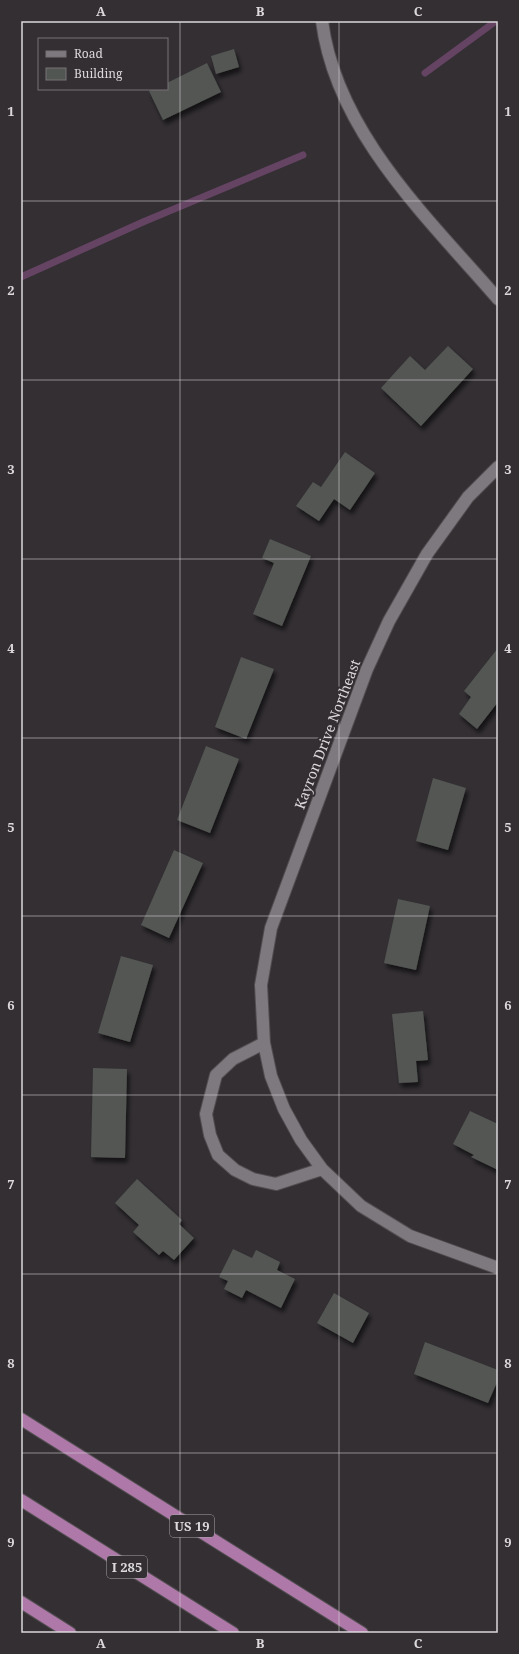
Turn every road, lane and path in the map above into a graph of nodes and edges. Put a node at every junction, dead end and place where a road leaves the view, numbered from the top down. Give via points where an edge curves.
1 (322, 21) edge
2 (498, 299) edge
3 (498, 467) edge
4 (264, 1043) junction
5 (322, 1169) junction
6 (498, 1268) edge
7 (21, 1419) edge
8 (21, 1500) edge
9 (21, 1602) edge
10 (21, 1606) edge
11 (41, 1615) junction
12 (70, 1633) edge
13 (233, 1633) edge
14 (362, 1633) edge

1 - 2 street via 338,82 360,130 394,178
3 - 4 street, Kayron Drive Northeast via 468,497 426,554 389,621 367,669 271,928 261,985
4 - 5 street, Kayron Drive Northeast via 271,1076 284,1109 301,1140
4 - 5 street via 233,1059 216,1075 206,1114 210,1135 218,1155 235,1170 253,1179 276,1184
5 - 6 street, Kayron Drive Northeast via 361,1206 410,1236
7 - 14 highway, US 19
8 - 13 highway, I 285
9 - 11 highway
10 - 11 highway
11 - 12 highway

